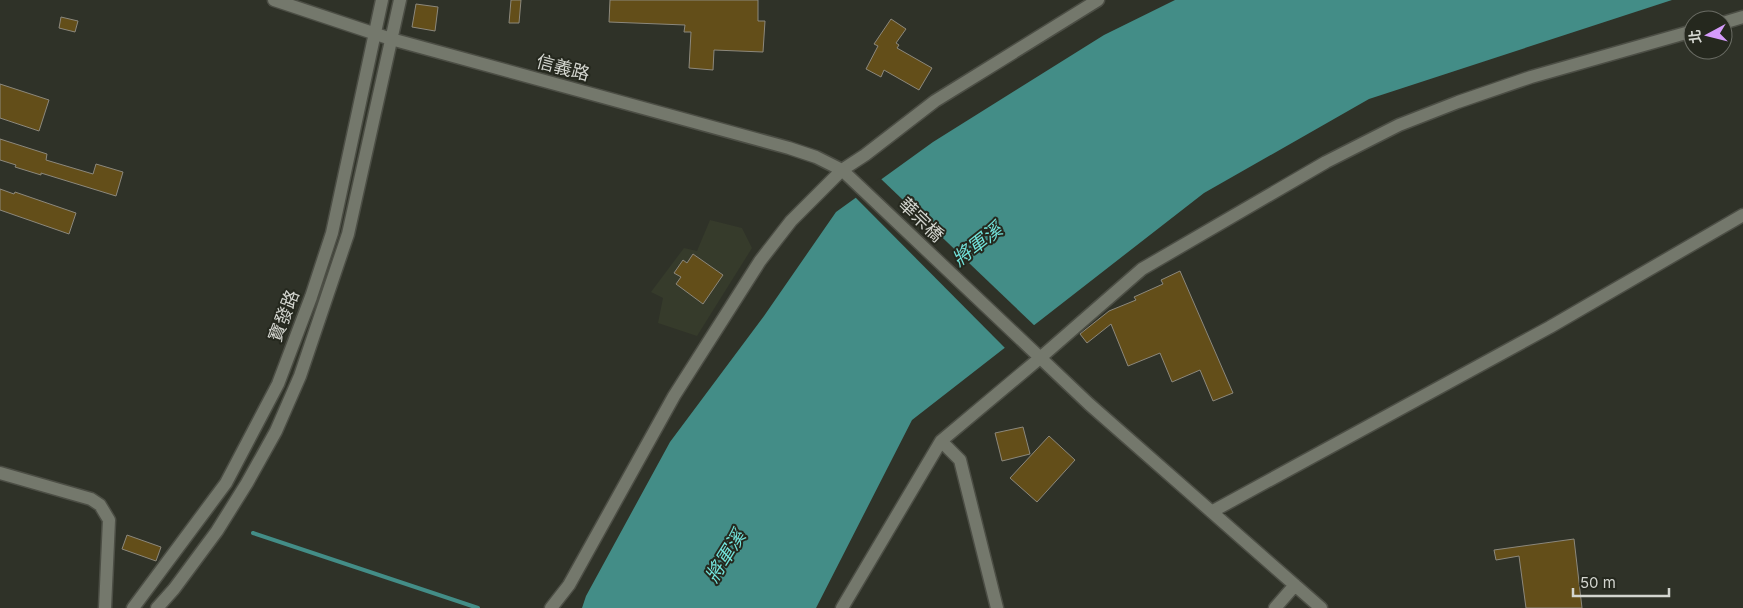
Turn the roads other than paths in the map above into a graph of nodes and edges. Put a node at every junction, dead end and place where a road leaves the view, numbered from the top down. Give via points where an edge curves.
1 (274, 0) edge
2 (382, 0) edge
3 (400, 0) edge
4 (1098, 0) edge
5 (374, 34) junction
6 (1683, 34) edge
7 (391, 39) junction
8 (842, 170) junction
9 (1743, 215) edge
10 (1040, 358) junction
11 (941, 441) junction
12 (0, 473) edge
13 (1213, 512) junction
14 (1295, 585) junction
15 (105, 608) edge
16 (132, 608) edge
17 (157, 608) edge
18 (551, 608) edge
19 (842, 608) edge
20 (997, 608) edge
21 (1275, 608) edge
22 (1321, 608) edge

1 - 5 street, 信義路
2 - 5 street, 寶發路
3 - 7 street, 寶發路
4 - 8 street via 935,101
5 - 7 street, 信義路
5 - 16 street, 寶發路 via 332,232 278,384 226,483
6 - 10 street via 1531,77 1399,125 1326,162 1142,270
7 - 8 street, 信義路 via 789,148
7 - 17 street, 寶發路 via 348,234 300,376 276,431 237,499 217,531
8 - 10 street, 華宗橋
8 - 18 street via 791,221 760,262 674,396 569,585
9 - 13 street via 1550,327
10 - 11 street
10 - 13 street, 華宗橋
11 - 19 street
11 - 20 street via 960,460
12 - 15 street via 92,499 100,506 109,520
13 - 14 street, 華宗橋
14 - 21 street
14 - 22 street, 華宗橋

